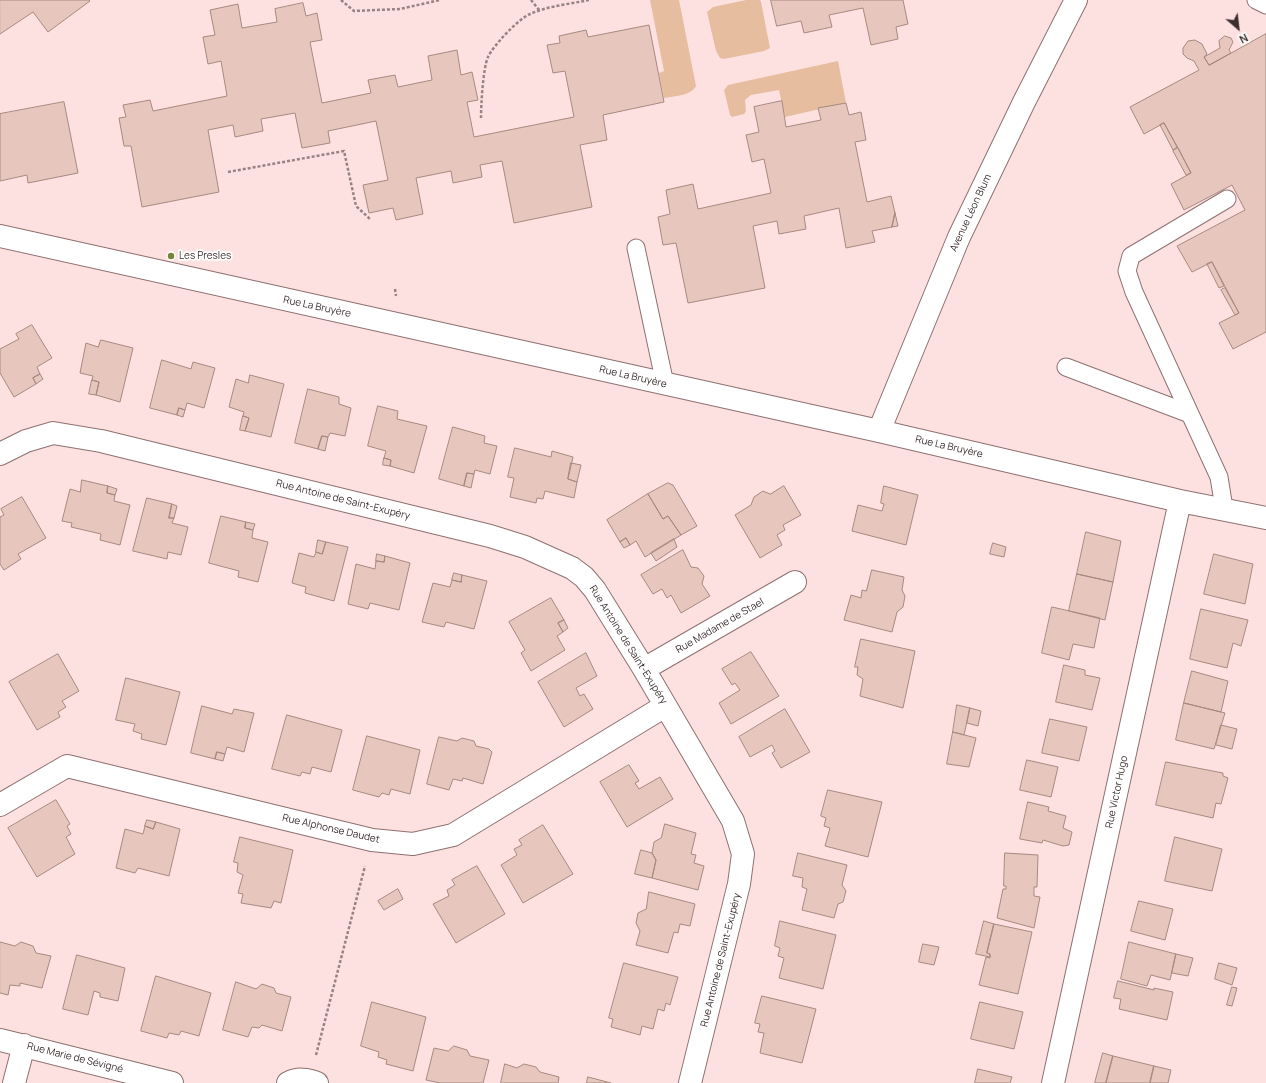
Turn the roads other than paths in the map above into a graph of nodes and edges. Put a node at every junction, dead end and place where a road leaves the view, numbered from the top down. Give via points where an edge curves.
1 (1076, 0) edge
2 (1256, 0) edge
3 (1266, 5) edge
4 (1227, 199) dead end
5 (0, 236) edge
6 (636, 248) dead end
7 (1066, 367) dead end
8 (665, 384) junction
9 (1190, 414) junction
10 (879, 431) junction
11 (0, 454) edge
12 (1180, 501) junction
13 (1224, 508) junction
14 (1266, 518) edge
15 (795, 582) dead end
16 (644, 668) junction
17 (665, 706) junction
18 (0, 804) edge
19 (0, 1040) edge
20 (24, 1045) junction
21 (313, 1082) edge
22 (14, 1083) edge
23 (172, 1083) edge
24 (288, 1083) edge
25 (690, 1083) edge
26 (1053, 1083) edge

1 - 10 street, Avenue Léon Blum via 959,237
2 - 3 lane
4 - 9 lane via 1131,256 1127,271 1134,292
5 - 8 street, Rue La Bruyère
6 - 8 lane
7 - 9 lane
8 - 10 street, Rue La Bruyère
9 - 13 lane via 1219,477
10 - 12 street, Rue La Bruyère
11 - 16 street, Rue Antoine de Saint-Exupéry via 26,441 53,433 101,441 490,536 525,547 572,568 584,577 595,590
12 - 13 street, Rue La Bruyère
12 - 26 street, Rue Victor Hugo
13 - 14 street, Rue La Bruyère
15 - 16 street, Rue Madame de Stael
16 - 17 street, Rue Antoine de Saint-Exupéry
17 - 18 street, Rue Alphonse Daudet via 453,835 414,844 372,840 67,766
17 - 25 street, Rue Antoine de Saint-Exupéry via 733,821 743,854 739,884
19 - 20 street, Rue Marie de Sévigné
20 - 22 street
20 - 23 street, Rue Marie de Sévigné
21 - 24 street via 301,1080

